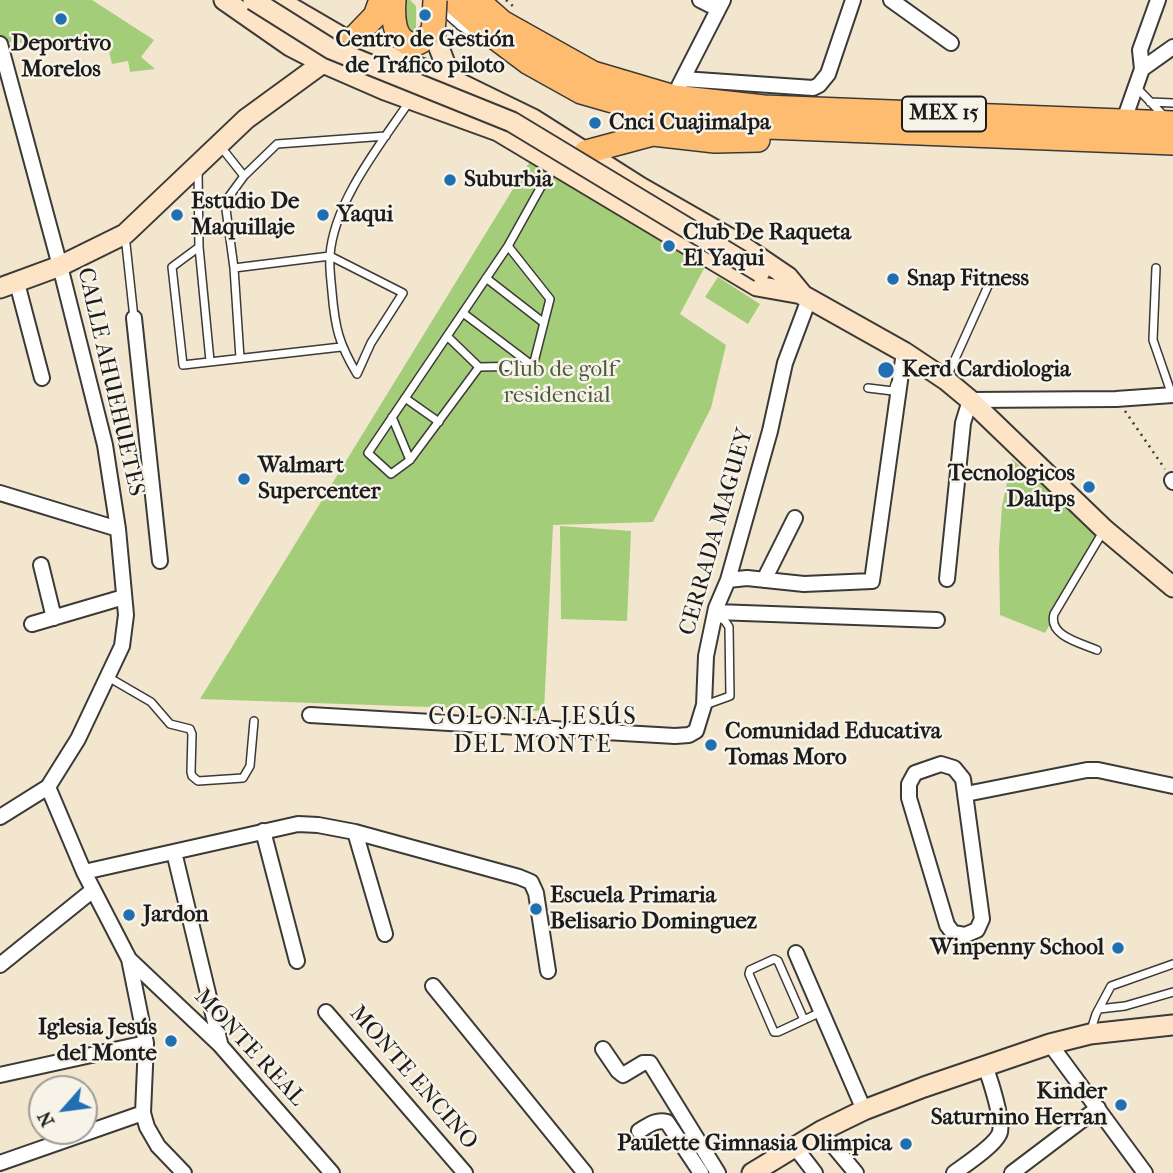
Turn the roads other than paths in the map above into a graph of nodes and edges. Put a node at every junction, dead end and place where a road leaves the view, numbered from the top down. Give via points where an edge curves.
1 (224, 0) edge
2 (253, 0) edge
3 (278, 0) edge
4 (381, 0) edge
5 (394, 0) edge
6 (451, 0) edge
7 (477, 0) edge
8 (492, 0) edge
9 (700, 0) edge
10 (853, 0) edge
11 (891, 0) edge
12 (1158, 0) edge
13 (721, 5) edge
14 (433, 13) edge
15 (502, 22) junction
16 (350, 42) junction
17 (951, 43) dead end
18 (0, 44) edge
19 (411, 44) junction
20 (1173, 47) edge
21 (323, 63) junction
22 (529, 63) junction
23 (1142, 69) junction
24 (451, 79) junction
25 (1136, 87) junction
26 (678, 88) junction
27 (411, 100) junction
28 (1150, 102) junction
29 (1172, 115) edge
30 (1124, 120) junction
31 (858, 131) junction
32 (386, 136) junction
33 (219, 144) junction
34 (586, 152) junction
35 (198, 164) junction
36 (556, 166) junction
37 (244, 176) junction
38 (199, 199) junction
39 (225, 202) junction
40 (125, 234) junction
41 (508, 246) junction
42 (200, 247) junction
43 (330, 256) junction
44 (60, 265) junction
45 (234, 268) junction
46 (1156, 268) dead end
47 (486, 278) junction
48 (9, 285) edge
49 (988, 286) dead end
50 (805, 296) junction
51 (463, 313) junction
52 (134, 318) joint
53 (544, 323) junction
54 (447, 336) junction
55 (341, 348) junction
56 (901, 350) junction
57 (240, 358) junction
58 (210, 361) junction
59 (533, 366) junction
60 (479, 367) junction
61 (42, 378) dead end
62 (946, 380) junction
63 (868, 388) dead end
64 (1173, 395) edge
65 (405, 398) junction
66 (970, 400) junction
67 (392, 417) junction
68 (439, 422) junction
69 (410, 460) junction
70 (0, 494) edge
71 (794, 518) dead end
72 (118, 529) junction
73 (1104, 529) junction
74 (160, 561) dead end
75 (41, 565) dead end
76 (947, 579) dead end
77 (728, 580) junction
78 (764, 580) junction
79 (1173, 587) edge
80 (124, 597) junction
81 (716, 614) junction
82 (54, 618) junction
83 (937, 620) dead end
84 (32, 624) dead end
85 (1097, 650) dead end
86 (107, 677) junction
87 (704, 705) junction
88 (310, 715) dead end
89 (254, 721) dead end
90 (1173, 786) edge
91 (48, 787) junction
92 (966, 794) junction
93 (0, 817) edge
94 (263, 831) junction
95 (355, 832) junction
96 (174, 852) junction
97 (84, 872) junction
98 (93, 890) junction
99 (384, 934) dead end
100 (796, 953) dead end
101 (129, 959) junction
102 (298, 961) dead end
103 (1173, 964) edge
104 (0, 965) edge
105 (548, 971) dead end
106 (433, 986) dead end
107 (1173, 992) edge
108 (1099, 1009) junction
109 (326, 1012) dead end
110 (821, 1012) junction
111 (804, 1020) junction
112 (1173, 1025) edge
113 (1090, 1034) junction
114 (146, 1044) junction
115 (1050, 1044) junction
116 (220, 1045) junction
117 (603, 1049) dead end
118 (985, 1066) junction
119 (0, 1075) edge
120 (1098, 1108) junction
121 (864, 1110) junction
122 (143, 1113) junction
123 (639, 1131) dead end
124 (821, 1131) junction
125 (795, 1147) junction
126 (0, 1163) edge
127 (184, 1173) edge
128 (332, 1173) edge
129 (465, 1173) edge
130 (585, 1173) edge
131 (701, 1173) edge
132 (718, 1173) edge
133 (752, 1173) edge
134 (815, 1173) edge
135 (856, 1173) edge
136 (954, 1173) edge
137 (1012, 1173) edge
138 (1145, 1173) edge

1 - 21 street
2 - 50 street, bridge via 331,49 512,122
3 - 16 street
4 - 16 main road via 375,16
5 - 19 main road via 394,25
6 - 22 main road, MEX 15
7 - 15 main road, MEX 15
8 - 15 lane
9 - 13 street
10 - 26 street via 828,74 819,86
11 - 17 street
12 - 23 street via 1140,50
13 - 26 street
14 - 19 main road
14 - 22 lane
14 - 24 street
15 - 26 main road, MEX 15 via 593,73
16 - 19 street
16 - 21 street
16 - 24 street
18 - 44 street, CALLE AHUEHUETES
20 - 23 street
21 - 27 street
21 - 33 street
22 - 31 main road, MEX 15 via 581,92 665,116 742,127
23 - 25 street
24 - 34 street via 533,119
25 - 28 lane
25 - 30 street
26 - 30 main road, MEX 15 via 764,107
27 - 32 lane
27 - 36 street via 498,131
28 - 29 lane
28 - 29 lane
29 - 30 main road, MEX 15
29 - 31 main road, MEX 15
31 - 34 main road via 715,141 653,134
32 - 37 lane via 276,144
32 - 43 lane via 334,229
33 - 35 street
33 - 37 lane
34 - 36 lane
34 - 50 street via 738,243 788,277
35 - 38 lane
35 - 40 street
36 - 41 lane
36 - 50 street via 757,286
37 - 39 lane
38 - 39 lane
38 - 42 lane
39 - 45 lane
40 - 44 street
40 - 52 lane
41 - 47 lane
41 - 53 lane via 550,299
42 - 58 lane
42 - 58 lane via 172,267 183,365
43 - 45 lane
43 - 55 lane
43 - 55 lane via 403,293 357,374
44 - 48 street
44 - 72 street, CALLE AHUEHUETES via 105,444
45 - 57 lane
46 - 64 lane via 1153,340
47 - 51 lane
47 - 53 lane
48 - 61 street
49 - 62 lane
50 - 56 street
50 - 77 street, CERRADA MAGUEY
51 - 54 lane
51 - 59 lane
52 - 74 street
53 - 59 lane
54 - 60 lane
54 - 65 lane
55 - 57 lane
56 - 62 street
56 - 63 lane via 893,391
56 - 78 street via 872,581 804,584
57 - 58 lane
59 - 60 lane
60 - 68 lane
62 - 66 street
64 - 66 street
65 - 67 lane
65 - 68 lane
66 - 73 street
66 - 76 street via 963,423
67 - 69 lane
67 - 69 lane via 368,453 391,474
68 - 69 lane
70 - 72 street
71 - 78 street
72 - 80 street, CALLE AHUEHUETES
73 - 79 street
73 - 85 lane via 1052,621 1059,633
75 - 82 street
77 - 78 street
77 - 81 street, CERRADA MAGUEY
80 - 82 street
80 - 86 street, CALLE AHUEHUETES via 122,646
81 - 83 street
81 - 87 street, CERRADA MAGUEY via 706,656
81 - 87 lane via 729,627 730,696
82 - 84 street
86 - 89 lane via 151,702 170,724 190,729 191,772 198,781 243,778 249,771
86 - 91 street, CALLE AHUEHUETES
87 - 88 street, CERRADA MAGUEY via 696,731 675,736
90 - 92 street via 1087,770
91 - 93 street, CALLE AHUEHUETES
91 - 97 street
92 - 92 street via 982,919 977,930 965,935 953,933 947,925 909,798 909,784 915,773 941,764 954,768 963,779
94 - 95 street via 298,824
94 - 96 street
94 - 102 street
95 - 99 street
95 - 105 street via 531,882
96 - 97 street
96 - 116 street
97 - 98 street
98 - 101 street
98 - 104 street
100 - 110 street
101 - 114 street
101 - 116 street, MONTE REAL
103 - 108 lane via 1111,986
106 - 130 street
107 - 108 lane
108 - 113 lane
109 - 129 street, MONTE ENCINO
110 - 111 lane
110 - 121 street
111 - 111 lane via 774,1032 750,970 778,961
112 - 113 street
113 - 115 street
114 - 119 street
114 - 122 street
115 - 118 street
115 - 120 street
116 - 128 street, MONTE REAL
117 - 132 street via 623,1075 650,1063
118 - 121 street
118 - 136 street via 1000,1133
120 - 137 street
120 - 138 street
121 - 124 street
122 - 126 street
122 - 127 street via 158,1146
123 - 131 street via 653,1122 667,1122
124 - 125 street
124 - 135 street
125 - 133 street
125 - 134 street

